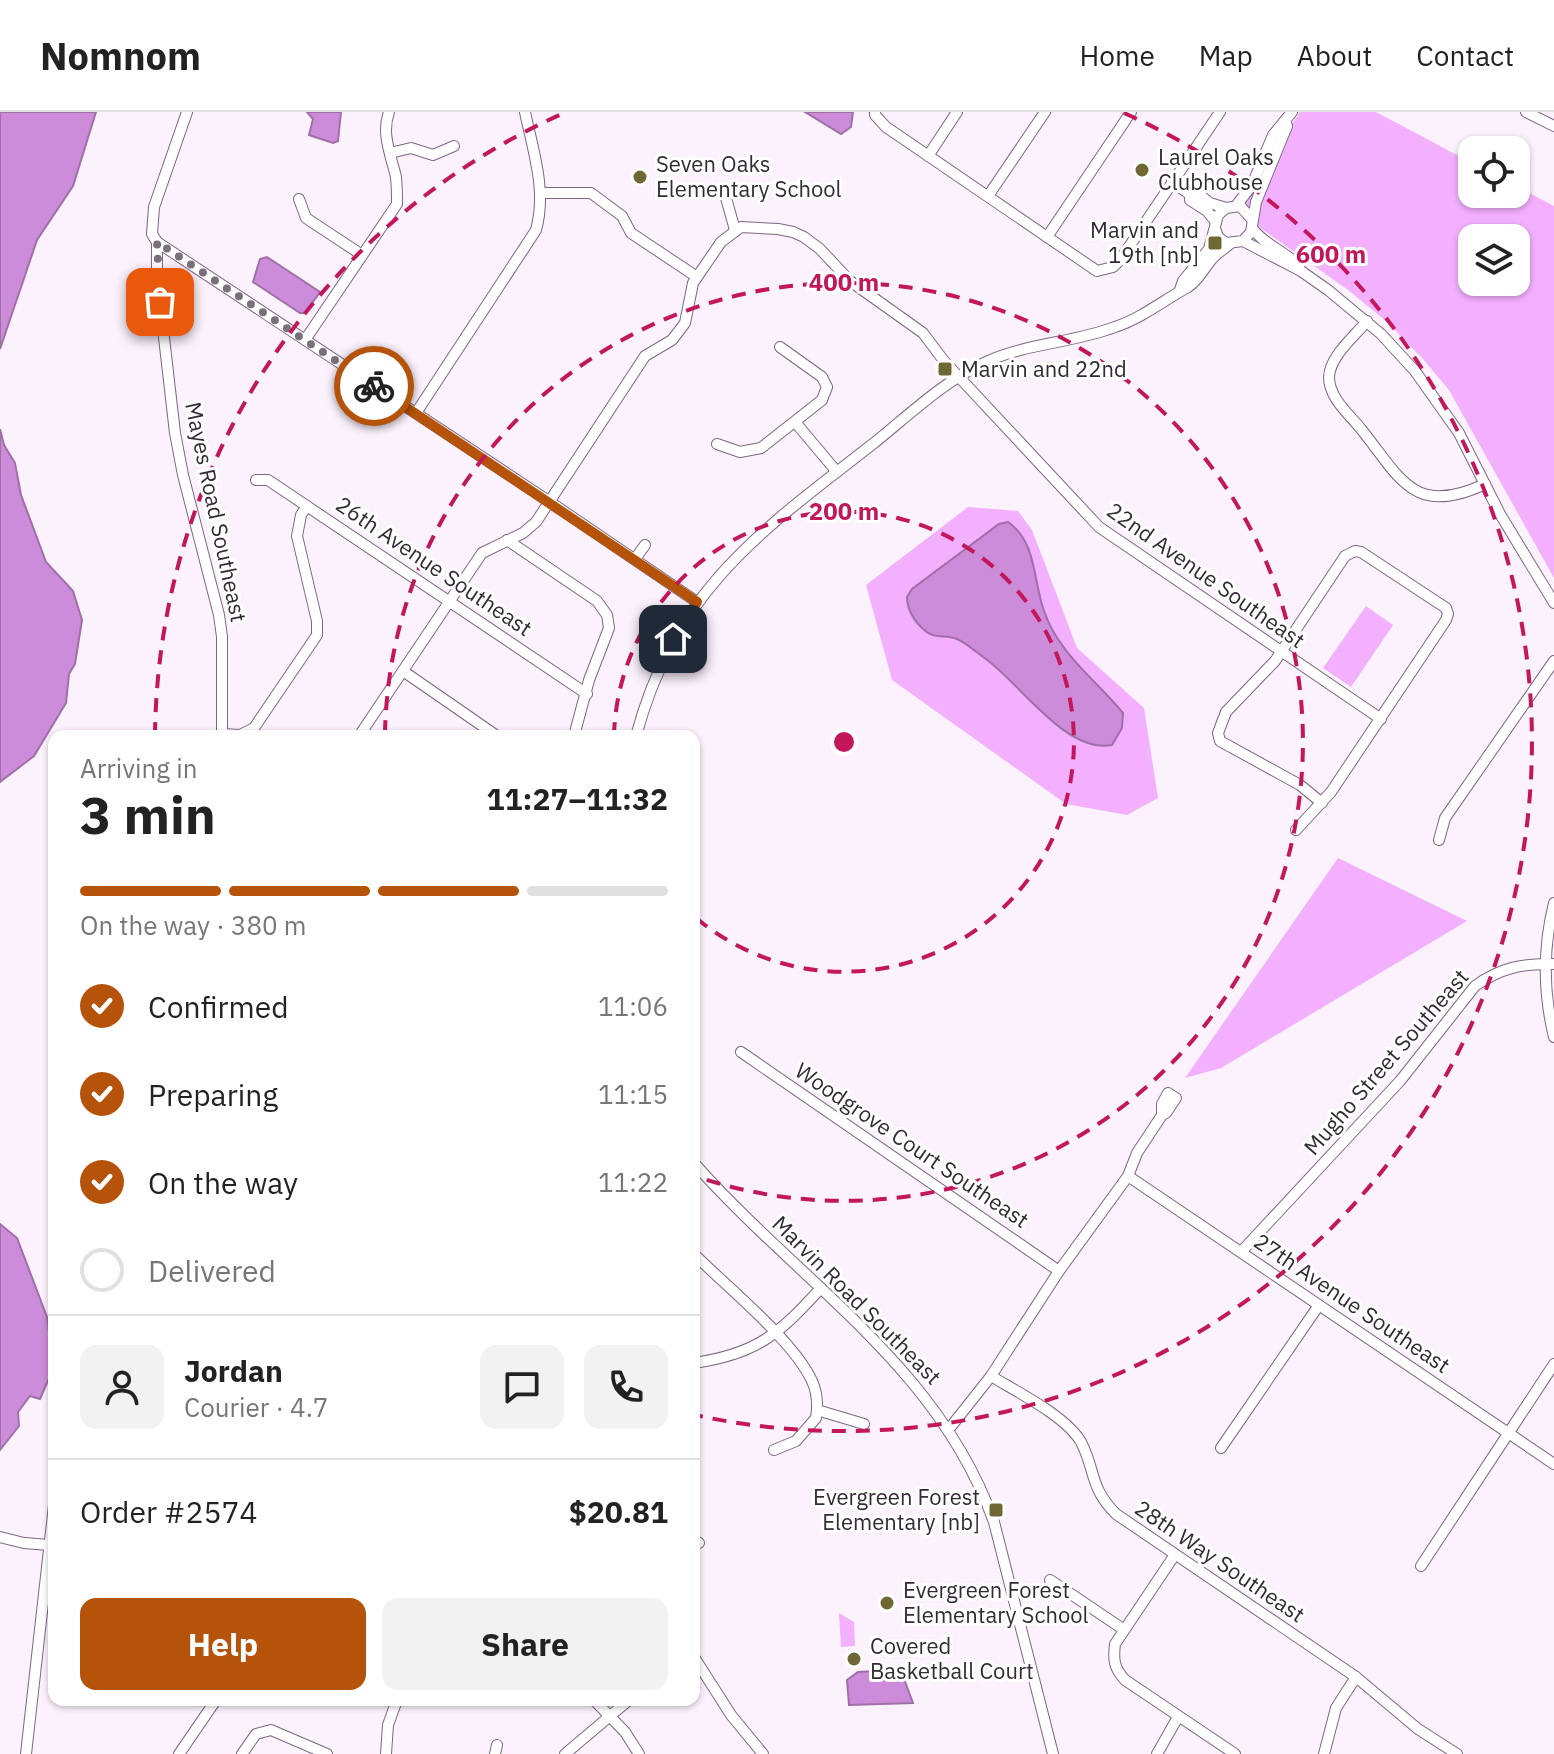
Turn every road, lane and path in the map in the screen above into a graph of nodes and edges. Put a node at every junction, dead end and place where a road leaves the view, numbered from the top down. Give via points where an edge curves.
1 (187, 112) edge
2 (389, 112) edge
3 (525, 112) edge
4 (875, 112) edge
5 (957, 112) edge
6 (1045, 112) edge
7 (1131, 112) edge
8 (1220, 112) edge
9 (1526, 112) edge
10 (1539, 115) edge
11 (1288, 116) edge
12 (1554, 126) edge
13 (454, 146) dead end
14 (390, 153) junction
15 (928, 156) junction
16 (1172, 182) junction
17 (541, 193) junction
18 (1191, 195) junction
19 (988, 196) junction
20 (726, 198) dead end
21 (299, 199) dead end
22 (1231, 207) junction
23 (1252, 223) junction
24 (1215, 225) junction
25 (735, 230) junction
26 (1047, 237) junction
27 (1243, 241) junction
28 (157, 242) junction
29 (1230, 244) junction
30 (362, 255) junction
31 (1301, 271) junction
32 (697, 277) junction
33 (1180, 290) junction
34 (1367, 321) junction
35 (305, 340) junction
36 (780, 347) dead end
37 (959, 377) junction
38 (416, 413) junction
39 (795, 422) junction
40 (717, 444) dead end
41 (837, 472) junction
42 (256, 480) dead end
43 (1485, 484) junction
44 (550, 502) junction
45 (307, 506) junction
46 (507, 540) junction
47 (645, 545) dead end
48 (635, 559) junction
49 (451, 602) junction
50 (697, 602) junction
51 (1554, 603) edge
52 (1282, 651) junction
53 (1554, 661) edge
54 (403, 671) junction
55 (587, 694) junction
56 (1381, 719) junction
57 (222, 730) edge
58 (250, 730) edge
59 (363, 730) edge
60 (488, 730) edge
61 (576, 730) edge
62 (638, 730) edge
63 (1322, 803) junction
64 (1296, 830) dead end
65 (1439, 840) dead end
66 (1554, 903) edge
67 (1550, 963) edge
68 (1554, 1037) edge
69 (741, 1052) dead end
70 (1162, 1115) dead end
71 (700, 1169) edge
72 (1128, 1176) junction
73 (1241, 1252) junction
74 (700, 1260) edge
75 (1059, 1271) junction
76 (821, 1288) junction
77 (1319, 1305) junction
78 (775, 1334) junction
79 (700, 1362) edge
80 (1554, 1364) edge
81 (991, 1376) junction
82 (817, 1410) junction
83 (864, 1424) dead end
84 (949, 1429) junction
85 (1508, 1432) junction
86 (1221, 1448) dead end
87 (774, 1450) dead end
88 (1554, 1464) edge
89 (0, 1537) edge
90 (48, 1545) edge
91 (48, 1554) edge
92 (1174, 1556) junction
93 (1421, 1566) dead end
94 (1050, 1580) dead end
95 (1123, 1629) junction
96 (700, 1666) edge
97 (1356, 1677) junction
98 (212, 1706) edge
99 (395, 1706) edge
100 (600, 1706) edge
101 (621, 1706) edge
102 (608, 1715) junction
103 (1178, 1717) junction
104 (26, 1754) edge
105 (179, 1754) edge
106 (242, 1754) edge
107 (327, 1754) edge
108 (386, 1754) edge
109 (565, 1754) edge
110 (639, 1754) edge
111 (763, 1754) edge
112 (1053, 1754) edge
113 (1157, 1754) edge
114 (1235, 1754) edge
115 (1324, 1754) edge
116 (1457, 1754) edge

1 - 28 street, Mayes Road Southeast via 151,219
2 - 14 street via 385,122
3 - 17 street
4 - 15 street via 886,127
5 - 15 street
6 - 19 street
7 - 26 street
8 - 16 street
9 - 10 street
10 - 12 street
11 - 22 street via 1273,135 1252,185
11 - 23 street
13 - 14 street via 433,155 411,148
14 - 30 street via 397,204
15 - 19 street
16 - 18 street
16 - 26 street via 1113,267 1097,271
17 - 32 street via 591,193 622,216 631,233
17 - 38 street via 536,230
18 - 22 street
18 - 24 street
19 - 26 street
20 - 25 street
21 - 30 street via 306,218
22 - 23 street via 1247,211
22 - 24 street via 1218,215
23 - 27 street
23 - 31 street via 1263,242 1292,259
24 - 29 street via 1218,237
24 - 33 street via 1204,258
25 - 32 street
25 - 37 street, 22nd Avenue Southeast via 778,229 804,237 850,281 923,333
27 - 29 street
27 - 31 street
28 - 35 street
28 - 57 street, Mayes Road Southeast via 175,433 222,632
29 - 33 street
30 - 35 street
31 - 34 street
32 - 44 street via 685,323 672,340 645,356
33 - 37 street via 1114,328 1007,354
34 - 43 street via 1430,391
34 - 43 street via 1332,364 1329,380 1335,397 1396,476 1413,489 1447,496
35 - 38 street
36 - 39 street via 822,377 827,387 822,400
37 - 41 street
37 - 52 street, 22nd Avenue Southeast via 1099,527
38 - 44 street
39 - 40 street via 761,448 740,452
39 - 41 street
41 - 50 street via 735,556
42 - 45 street, 26th Avenue Southeast via 268,480
43 - 51 street
44 - 46 street via 536,522
44 - 48 street
45 - 49 street, 26th Avenue Southeast
45 - 58 street via 297,536 317,635
46 - 49 street via 482,553
46 - 55 street via 597,601 607,615 609,628
47 - 48 street
48 - 50 street
49 - 54 street
49 - 55 street, 26th Avenue Southeast
50 - 62 street via 658,670
52 - 56 street, 22nd Avenue Southeast
52 - 56 street via 1345,556 1355,551 1446,608 1446,620
52 - 63 street via 1226,712 1218,737
53 - 65 street via 1445,818
54 - 59 street
54 - 60 street
55 - 61 street
56 - 63 street
63 - 64 street
66 - 67 street
67 - 68 street via 1546,990
67 - 73 street, Mugho Street Southeast via 1508,968 1475,986 1400,1081
69 - 75 street, Woodgrove Court Southeast
70 - 72 street
71 - 76 street, Marvin Road Southeast
72 - 73 street, 27th Avenue Southeast
72 - 75 street
73 - 77 street, 27th Avenue Southeast
74 - 78 street
75 - 81 street
76 - 78 street
76 - 84 street, Marvin Road Southeast via 908,1375
77 - 85 street, 27th Avenue Southeast
77 - 86 street
78 - 79 street via 738,1354
78 - 82 street via 811,1378
80 - 85 street
81 - 84 street
81 - 92 street, 28th Way Southeast via 1062,1422 1080,1440 1105,1503
82 - 83 street
82 - 87 street via 796,1441
84 - 112 street, Marvin Road Southeast via 994,1522
85 - 88 street, 27th Avenue Southeast
85 - 93 street
89 - 90 street
91 - 104 street
92 - 95 street
92 - 97 street, 28th Way Southeast
94 - 95 street
95 - 103 street via 1115,1644 1116,1671
96 - 111 street
97 - 115 street via 1336,1708
97 - 116 street, 28th Way Southeast
98 - 105 street
99 - 108 street
100 - 102 street
101 - 102 street
102 - 109 street
102 - 110 street
103 - 113 street
103 - 114 street
106 - 107 street via 256,1734 271,1730

